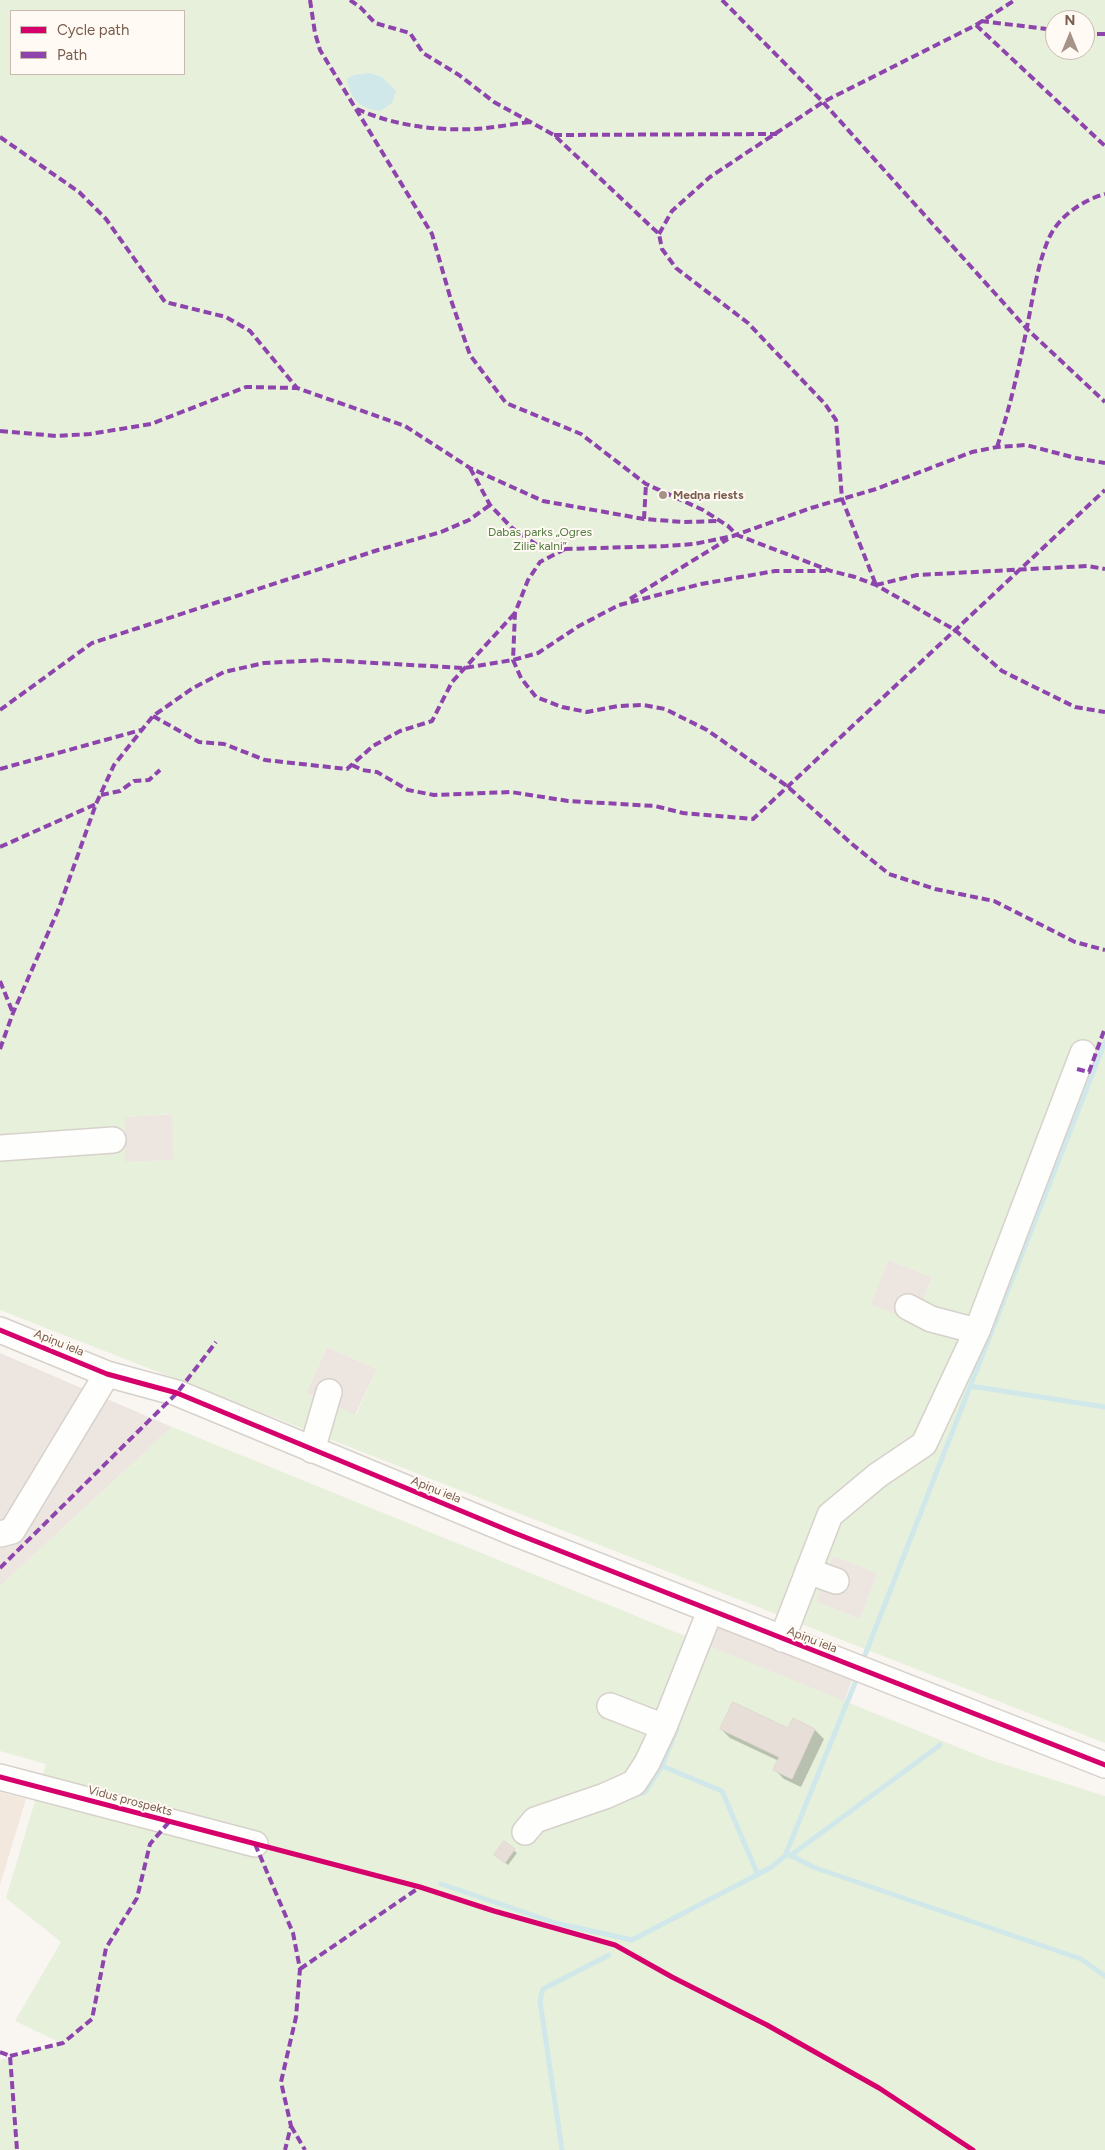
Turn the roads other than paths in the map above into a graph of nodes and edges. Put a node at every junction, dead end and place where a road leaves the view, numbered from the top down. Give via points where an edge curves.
1 (1083, 1053) dead end
2 (113, 1140) dead end
3 (0, 1148) edge
4 (908, 1307) dead end
5 (0, 1330) edge
6 (977, 1331) junction
7 (107, 1374) junction
8 (329, 1392) dead end
9 (312, 1450) junction
10 (0, 1534) edge
11 (808, 1571) junction
12 (836, 1581) dead end
13 (710, 1611) junction
14 (782, 1639) junction
15 (610, 1706) dead end
16 (664, 1727) junction
17 (1105, 1765) edge
18 (0, 1777) edge
19 (525, 1832) dead end
20 (255, 1844) dead end

1 - 6 street
2 - 3 street
4 - 6 street via 930,1319
5 - 7 street, Apiņu iela
6 - 11 street via 924,1444 878,1475 830,1515
7 - 9 street, Apiņu iela via 177,1393
7 - 10 street via 12,1531
8 - 9 street
9 - 13 street, Apiņu iela
11 - 12 street
11 - 14 street
13 - 14 street, Apiņu iela
13 - 16 street
14 - 17 street, Apiņu iela
15 - 16 street
16 - 19 street via 634,1783 535,1820
18 - 20 street, Vidus prospekts

